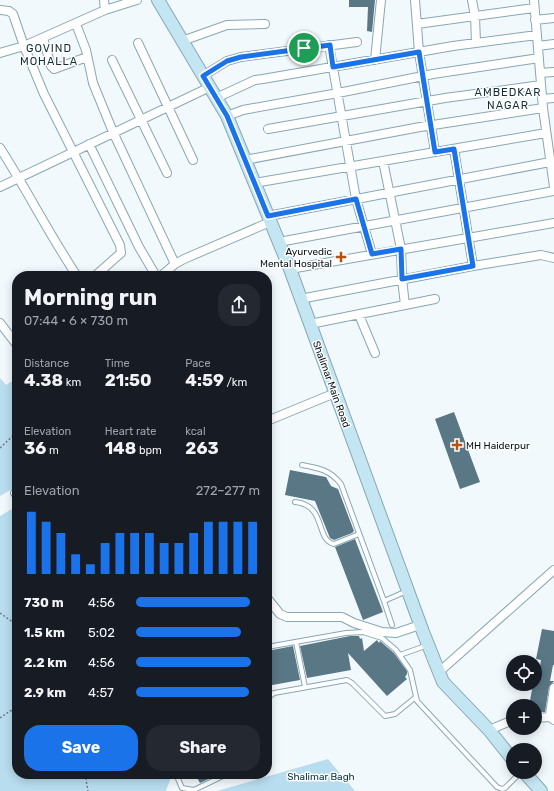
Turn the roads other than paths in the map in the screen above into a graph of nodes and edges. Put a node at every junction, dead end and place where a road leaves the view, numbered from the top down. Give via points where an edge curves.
1 (104, 0) edge
2 (137, 0) edge
3 (158, 0) edge
4 (380, 0) edge
5 (415, 0) edge
6 (472, 0) edge
7 (534, 4) edge
8 (0, 10) edge
9 (105, 10) junction
10 (475, 16) junction
11 (554, 18) edge
12 (535, 20) junction
13 (76, 24) junction
14 (265, 24) dead end
15 (417, 24) junction
16 (537, 35) junction
17 (43, 38) junction
18 (182, 42) junction
19 (357, 42) dead end
20 (138, 43) dead end
21 (476, 43) junction
22 (554, 44) edge
23 (330, 45) junction
24 (24, 46) junction
25 (538, 46) junction
26 (419, 52) junction
27 (0, 53) edge
28 (87, 57) junction
29 (539, 58) junction
30 (112, 60) dead end
31 (375, 60) junction
32 (333, 67) junction
33 (554, 72) edge
34 (540, 73) junction
35 (203, 76) junction
36 (423, 76) junction
37 (541, 85) junction
38 (210, 86) junction
39 (338, 93) junction
40 (216, 98) junction
41 (554, 98) edge
42 (542, 99) junction
43 (427, 102) junction
44 (168, 106) junction
45 (543, 108) junction
46 (227, 116) junction
47 (342, 116) junction
48 (140, 119) junction
49 (554, 125) edge
50 (431, 126) junction
51 (268, 129) dead end
52 (546, 129) junction
53 (113, 132) junction
54 (346, 142) junction
55 (89, 144) junction
56 (0, 148) edge
57 (454, 149) junction
58 (72, 151) junction
59 (435, 152) junction
60 (551, 157) edge
61 (193, 160) dead end
62 (245, 160) junction
63 (383, 161) junction
64 (351, 167) junction
65 (167, 173) dead end
66 (19, 177) junction
67 (459, 179) junction
68 (254, 183) junction
69 (0, 187) edge
70 (554, 187) edge
71 (554, 191) edge
72 (390, 193) junction
73 (356, 199) junction
74 (464, 208) junction
75 (269, 219) junction
76 (395, 220) junction
77 (554, 222) edge
78 (364, 226) junction
79 (468, 237) junction
80 (279, 242) junction
81 (401, 249) junction
82 (372, 254) junction
83 (554, 258) edge
84 (175, 264) junction
85 (473, 266) junction
86 (290, 269) junction
87 (74, 271) edge
88 (101, 271) edge
89 (153, 271) edge
90 (166, 271) edge
91 (402, 279) junction
92 (300, 298) junction
93 (436, 299) dead end
94 (405, 305) junction
95 (359, 315) junction
96 (0, 322) edge
97 (310, 324) junction
98 (12, 338) edge
99 (375, 353) dead end
100 (335, 393) junction
101 (272, 419) edge
102 (302, 465) dead end
103 (295, 502) dead end
104 (359, 534) junction
105 (554, 570) edge
106 (408, 591) junction
107 (384, 602) junction
108 (272, 604) edge
109 (392, 624) dead end
110 (420, 625) junction
111 (296, 642) junction
112 (428, 645) junction
113 (272, 646) edge
114 (400, 655) junction
115 (439, 672) junction
116 (306, 687) junction
117 (554, 688) edge
118 (272, 694) edge
119 (416, 697) junction
120 (542, 718) edge
121 (552, 719) edge
122 (506, 723) edge
123 (489, 730) junction
124 (506, 751) edge
125 (178, 779) edge
126 (216, 779) edge
127 (515, 779) edge
128 (530, 779) edge
129 (542, 791) edge

1 - 9 street
2 - 9 street
3 - 18 street, Shalimar Main Road
4 - 31 street
5 - 15 street
6 - 10 street
7 - 10 street
7 - 12 street
8 - 24 street via 13,14
9 - 13 street
10 - 15 street
10 - 21 street
11 - 12 street
12 - 16 street
13 - 17 street
13 - 28 street
14 - 18 street via 227,25
15 - 26 street
16 - 21 street
16 - 25 street
17 - 24 street
17 - 28 street via 54,69
18 - 35 street, Shalimar Main Road
19 - 23 street
20 - 44 street
21 - 26 street
22 - 25 street
23 - 32 street
23 - 35 street via 241,57 227,61
24 - 27 street
24 - 58 street
25 - 29 street
26 - 31 street
26 - 36 street
28 - 53 street via 93,83
29 - 34 street
29 - 36 street
30 - 48 street
31 - 32 street
32 - 39 street
32 - 40 street via 255,80
33 - 34 street
34 - 37 street
35 - 38 street, Shalimar Main Road
36 - 39 street
36 - 43 street
37 - 42 street
37 - 43 street
38 - 40 street, Shalimar Main Road
38 - 44 street
39 - 46 street via 243,110
39 - 47 street
40 - 46 street, Shalimar Main Road
41 - 42 street
42 - 45 street
43 - 47 street
43 - 50 street
44 - 48 street
44 - 61 street
45 - 50 street
45 - 52 street
46 - 62 street, Shalimar Main Road
47 - 51 street
47 - 54 street
48 - 53 street
48 - 65 street
49 - 52 street
50 - 54 street
50 - 59 street
52 - 57 street
52 - 60 street
53 - 55 street
53 - 84 street
54 - 62 street
54 - 64 street
55 - 58 street
55 - 89 street
56 - 66 street
57 - 59 street
57 - 67 street
58 - 66 street
58 - 88 street via 122,249 118,258
59 - 63 street
60 - 67 street
60 - 70 street
62 - 68 street, Shalimar Main Road
63 - 64 street
63 - 72 street
64 - 68 street
64 - 73 street
66 - 69 street
66 - 87 street
67 - 72 street
67 - 74 street
68 - 75 street, Shalimar Main Road
71 - 74 street
72 - 73 street
72 - 76 street
73 - 75 street
73 - 78 street
74 - 76 street
74 - 79 street
75 - 80 street, Shalimar Main Road
75 - 84 street
76 - 78 street
76 - 81 street
77 - 79 street
78 - 80 street
78 - 82 street
79 - 81 street
79 - 85 street
80 - 86 street, Shalimar Main Road
81 - 82 street
81 - 91 street
82 - 86 street
83 - 85 street via 540,255
84 - 90 street
85 - 91 street
86 - 92 street, Shalimar Main Road
91 - 92 street
91 - 94 street
92 - 97 street, Shalimar Main Road
93 - 94 street
94 - 95 street
95 - 97 street
95 - 99 street
96 - 98 street
97 - 100 street, Shalimar Main Road
100 - 101 street
100 - 106 street, Shalimar Main Road
102 - 104 lane via 323,469 336,478 343,489
103 - 104 lane via 304,503 312,508 330,544
104 - 107 lane
105 - 115 street
106 - 107 lane
106 - 110 street, Shalimar Main Road
107 - 109 lane
108 - 110 street via 280,614 287,617 342,617 382,632 396,633
110 - 112 street, Shalimar Main Road
111 - 113 lane
111 - 114 lane via 363,632 382,638
111 - 116 lane
112 - 114 lane
112 - 115 street, Shalimar Main Road
114 - 119 lane via 410,670
115 - 123 street, Shalimar Main Road via 443,682
116 - 118 lane
116 - 119 lane via 347,680 385,716 395,714
117 - 121 street
119 - 127 lane via 422,707 497,787 505,788
120 - 121 street
122 - 123 street
123 - 124 street, Shalimar Main Road
125 - 126 lane via 182,788 194,790
128 - 129 street

